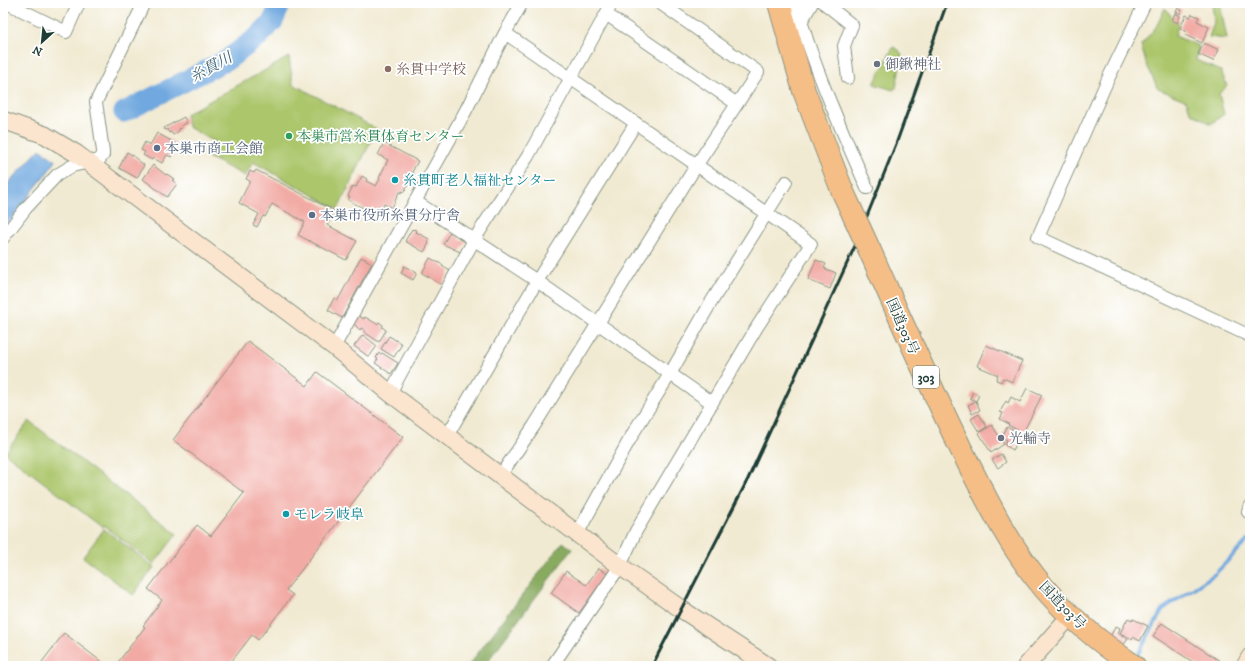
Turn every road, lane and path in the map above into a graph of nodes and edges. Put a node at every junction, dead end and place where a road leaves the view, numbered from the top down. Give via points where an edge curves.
1 (7, 3) edge
2 (79, 3) edge
3 (144, 3) edge
4 (522, 3) edge
5 (612, 3) edge
6 (660, 3) edge
7 (779, 3) edge
8 (796, 3) edge
9 (812, 3) edge
10 (824, 3) edge
11 (1144, 3) edge
12 (606, 14) junction
13 (801, 22) junction
14 (505, 33) junction
15 (570, 77) junction
16 (848, 78) dead end
17 (737, 104) junction
18 (3, 120) edge
19 (636, 123) junction
20 (88, 163) junction
21 (696, 166) junction
22 (786, 182) dead end
23 (868, 188) dead end
24 (416, 201) junction
25 (766, 213) junction
26 (3, 238) edge
27 (474, 240) junction
28 (537, 281) junction
29 (597, 324) junction
30 (1250, 336) edge
31 (334, 347) junction
32 (670, 374) junction
33 (390, 393) junction
34 (712, 403) junction
35 (447, 436) junction
36 (500, 476) junction
37 (577, 534) junction
38 (620, 566) junction
39 (1070, 616) junction
40 (1250, 657) edge
41 (552, 666) edge
42 (768, 666) edge
43 (1026, 666) edge
44 (1134, 666) edge
45 (1245, 666) edge

1 - 2 street via 66,32
3 - 20 street via 96,102 103,155 99,160
4 - 14 street
5 - 12 street
6 - 17 street via 758,72
7 - 39 highway, 国道303号 / 303, bridge via 804,91 842,190 928,380 997,520 1019,555
8 - 13 street
9 - 13 street
10 - 16 street via 852,25 844,46
11 - 30 street via 1038,236
12 - 15 street
12 - 17 street
13 - 23 street via 824,88
14 - 15 street
14 - 24 street
15 - 19 street
15 - 27 street via 528,156
17 - 21 street
18 - 20 street via 45,135
19 - 21 street
19 - 28 street
20 - 26 street via 72,166 57,175 26,208
20 - 31 street
21 - 25 street
21 - 29 street
22 - 25 street
24 - 27 street
24 - 31 street
25 - 32 street
25 - 34 street via 811,244
27 - 28 street
27 - 33 street
28 - 29 street
28 - 35 street
29 - 32 street
29 - 36 street
31 - 33 street
32 - 34 street
32 - 37 street via 635,430
33 - 35 street
34 - 38 street via 636,531
35 - 36 street
36 - 37 street
37 - 38 street
38 - 41 street
38 - 42 street
39 - 43 street
39 - 44 highway, 国道303号 / 303
40 - 45 street

